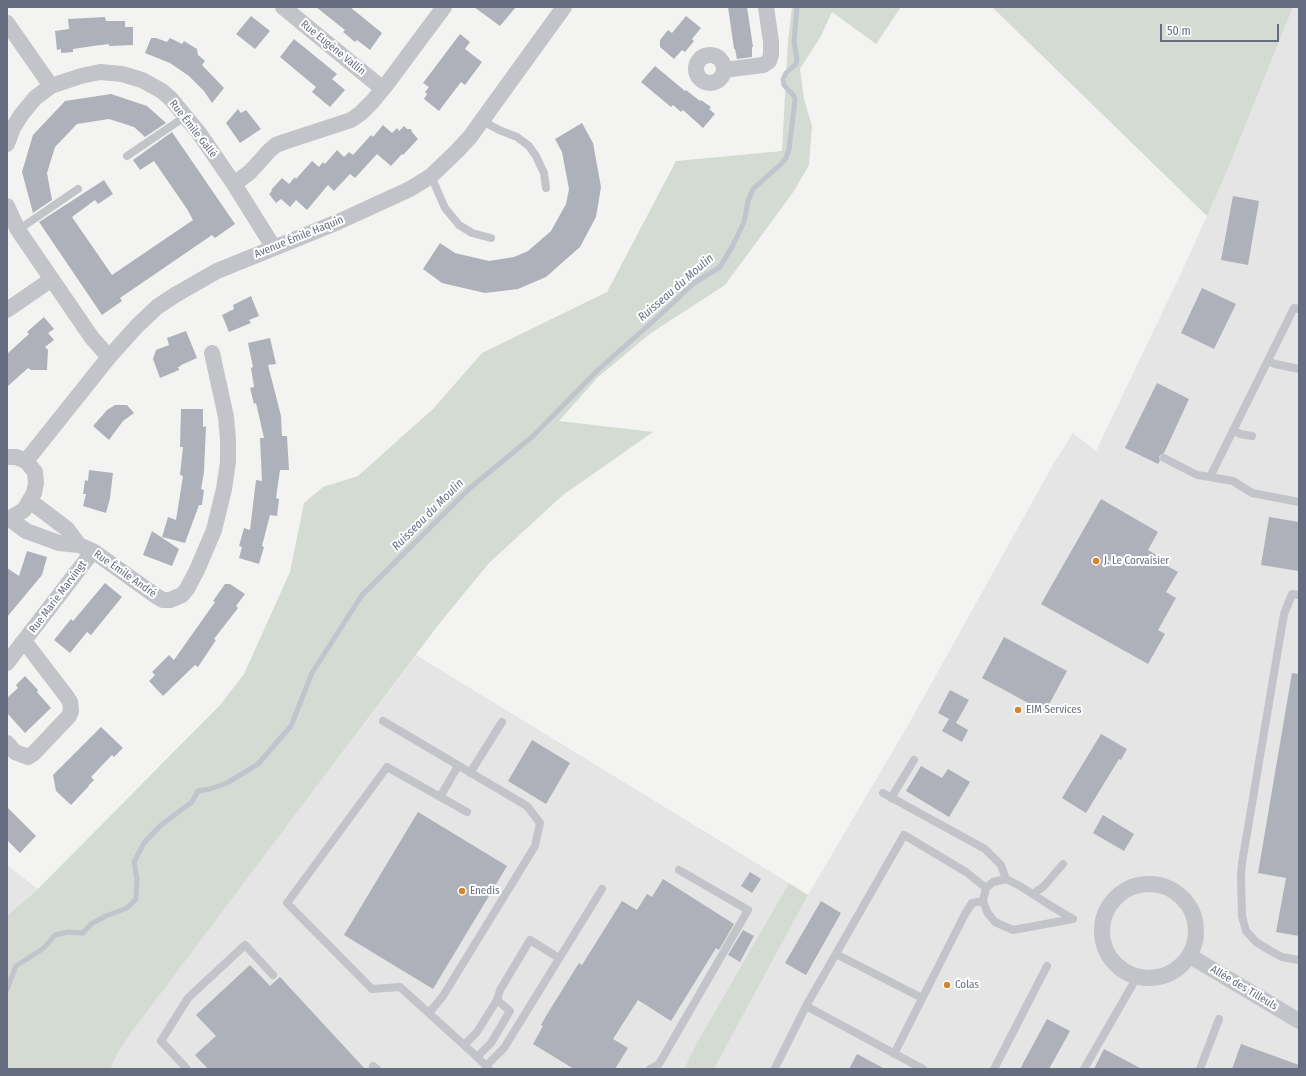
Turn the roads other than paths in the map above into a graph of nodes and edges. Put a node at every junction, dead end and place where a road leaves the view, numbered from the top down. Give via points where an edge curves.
1 (283, 7) edge
2 (444, 7) edge
3 (564, 7) edge
4 (766, 7) edge
5 (7, 23) edge
6 (724, 70) dead end
7 (51, 86) junction
8 (383, 89) junction
9 (186, 116) junction
10 (481, 120) junction
11 (7, 144) edge
12 (127, 156) dead end
13 (432, 176) junction
14 (234, 184) junction
15 (546, 188) dead end
16 (78, 189) dead end
17 (7, 206) edge
18 (18, 230) junction
19 (490, 238) dead end
20 (274, 248) junction
21 (52, 279) junction
22 (1299, 309) edge
23 (7, 310) edge
24 (212, 353) dead end
25 (109, 357) junction
26 (1268, 361) junction
27 (1299, 369) edge
28 (1233, 430) junction
29 (1252, 436) dead end
30 (7, 457) edge
31 (1164, 458) dead end
32 (26, 461) junction
33 (1210, 477) junction
34 (30, 501) junction
35 (1299, 502) edge
36 (8, 520) edge
37 (86, 548) junction
38 (1299, 595) edge
39 (22, 643) junction
40 (7, 663) edge
41 (383, 721) dead end
42 (502, 722) dead end
43 (7, 743) edge
44 (914, 760) dead end
45 (458, 766) junction
46 (470, 773) junction
47 (883, 793) dead end
48 (440, 797) junction
49 (891, 798) junction
50 (467, 812) dead end
51 (1063, 864) dead end
52 (679, 870) dead end
53 (1006, 879) junction
54 (986, 888) junction
55 (602, 889) dead end
56 (1033, 894) junction
57 (983, 902) junction
58 (836, 954) junction
59 (1190, 956) junction
60 (560, 958) junction
61 (1299, 960) edge
62 (1047, 966) dead end
63 (273, 975) dead end
64 (1137, 977) junction
65 (922, 998) junction
66 (496, 1000) junction
67 (806, 1006) junction
68 (429, 1013) junction
69 (1219, 1019) dead end
70 (1299, 1021) edge
71 (464, 1044) junction
72 (894, 1054) junction
73 (477, 1057) junction
74 (488, 1068) edge
75 (775, 1068) edge
76 (187, 1069) edge
77 (650, 1069) edge
78 (923, 1069) edge
79 (994, 1069) edge
80 (1084, 1069) edge
81 (1200, 1069) edge

1 - 8 street, Rue Eugène Vallin
2 - 8 street
3 - 10 street, Avenue Émile Haquin
4 - 6 street via 771,42 769,61 763,65
5 - 7 street
7 - 9 street, Rue Émile Gallé via 100,72 122,74 142,80 162,92
7 - 11 street, Rue Émile Gallé via 35,98 24,111
8 - 14 street via 351,120 276,146
9 - 12 lane
9 - 14 street, Rue Émile Gallé
10 - 13 street, Avenue Émile Haquin via 457,151
10 - 15 lane via 517,137 529,146 544,173
13 - 19 lane via 445,208 459,225 472,233
13 - 20 street, Avenue Émile Haquin via 410,189 338,222
14 - 20 street, Rue Émile Gallé
16 - 18 lane
17 - 18 street
18 - 21 street
20 - 25 street, Avenue Émile Haquin via 217,270 175,295 157,307
21 - 23 street
21 - 25 street via 92,338
22 - 26 lane via 1294,308
24 - 37 street, Rue Émile André via 226,417 228,462 214,530 187,589 176,598 163,600
25 - 32 street, Avenue Émile Haquin
26 - 27 lane
26 - 28 lane
28 - 29 lane
28 - 33 lane
30 - 32 street via 16,456
31 - 33 lane via 1197,475
32 - 34 street via 35,472 36,483
33 - 35 lane via 1233,481 1252,493
34 - 36 street via 24,510
34 - 37 street, Rue Émile André via 67,529
36 - 37 street, Rue Émile André via 26,531 59,543
37 - 39 street, Rue Marie Marvingt
38 - 61 lane via 1292,594 1284,614 1241,876 1242,916 1246,931 1256,942 1269,950 1282,957
39 - 40 street, Rue Marie Marvingt
39 - 43 street, Rue Marie Marvingt via 28,646 67,697 71,710 69,716 34,753 28,756 15,752
41 - 45 lane
42 - 46 lane
44 - 49 lane
45 - 46 lane
45 - 48 lane
46 - 68 lane via 526,806 540,823 535,846 443,996
47 - 49 lane
48 - 50 lane
48 - 68 lane via 387,767 287,903 372,989 400,987
49 - 53 lane via 985,849 1001,864
51 - 56 lane via 1044,886
52 - 77 lane via 748,910 659,1064
53 - 54 lane via 993,882
53 - 56 lane
54 - 57 lane
54 - 58 lane via 966,872 904,835
55 - 60 lane
56 - 57 lane via 1073,919 1014,930 995,922
57 - 65 lane via 972,903 965,914
58 - 65 lane
58 - 67 lane
59 - 64 street via 1168,975 1148,979
59 - 64 street via 1195,941 1196,924 1186,902 1172,890 1162,886 1153,884 1131,888 1120,894 1111,904 1102,931 1106,951 1112,960 1127,974
59 - 70 street, Allée des Tilleuls
60 - 66 lane via 530,940
60 - 74 lane via 504,1048
62 - 79 lane
63 - 76 lane via 245,945 188,998 160,1041
64 - 80 lane
65 - 72 lane
66 - 71 lane via 477,1032
66 - 73 lane via 510,1011 491,1043
67 - 72 lane
67 - 75 lane
68 - 71 lane
69 - 81 lane
71 - 73 lane
72 - 78 lane
73 - 74 lane

